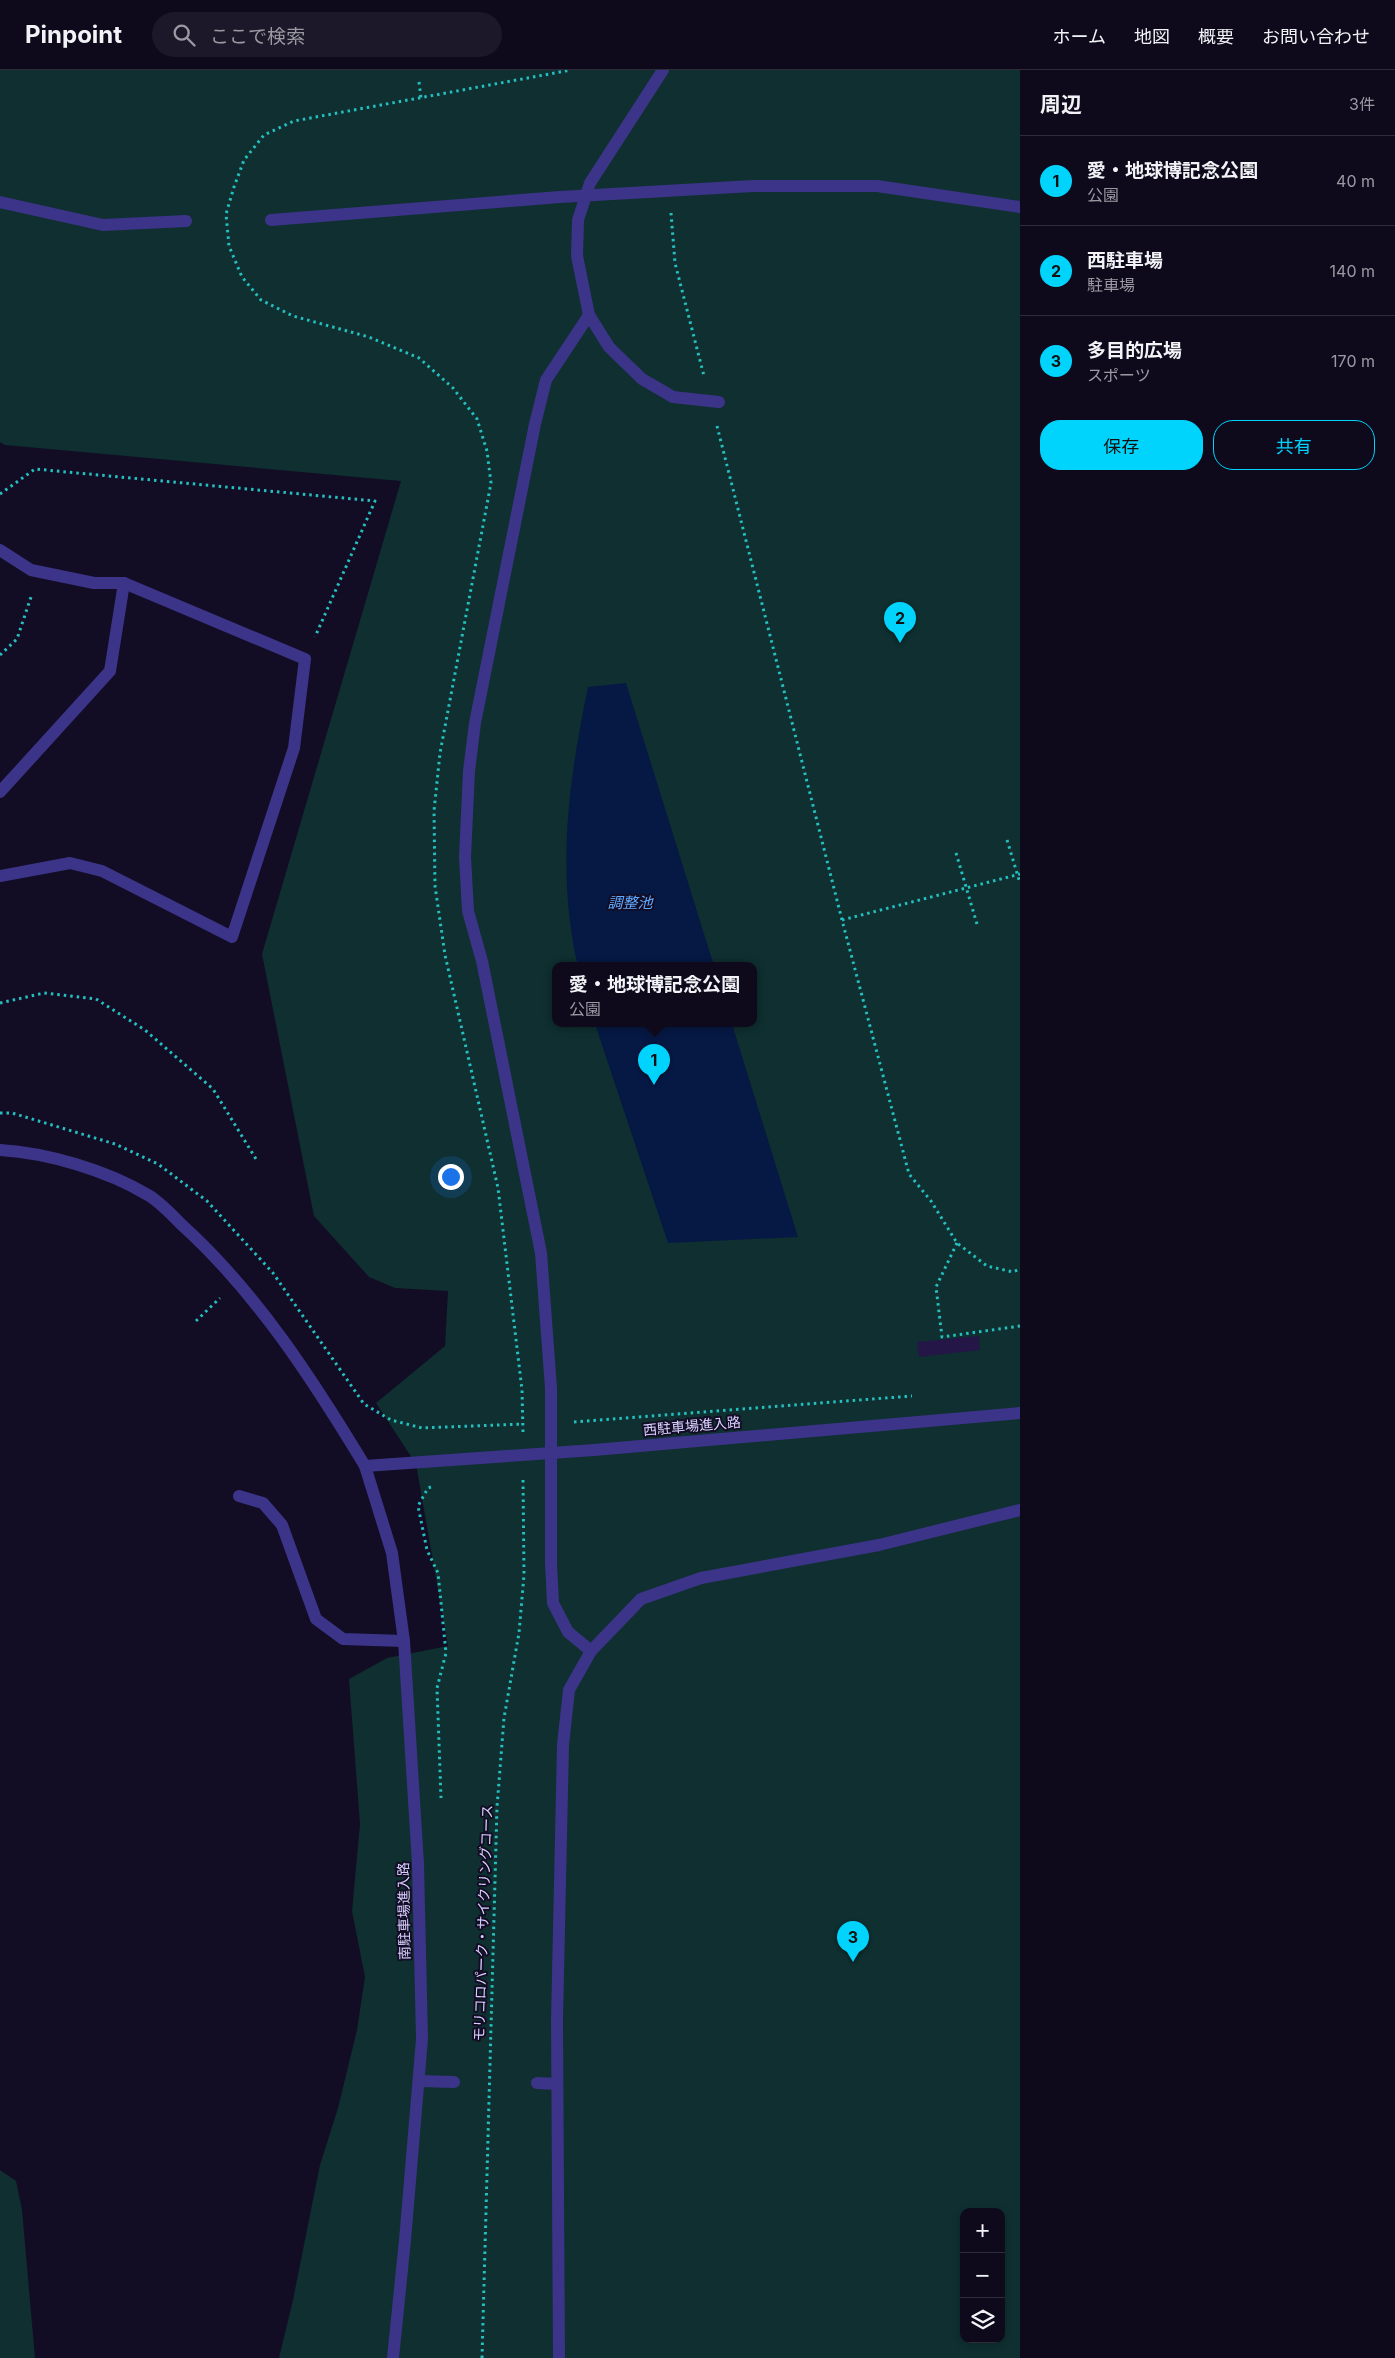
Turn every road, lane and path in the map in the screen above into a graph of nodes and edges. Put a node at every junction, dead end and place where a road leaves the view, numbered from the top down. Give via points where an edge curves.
1 (663, 70) edge
2 (418, 82) dead end
3 (421, 98) dead end
4 (0, 202) edge
5 (1020, 206) edge
6 (671, 207) dead end
7 (271, 220) dead end
8 (186, 221) dead end
9 (589, 315) junction
10 (714, 401) junction
11 (0, 494) edge
12 (0, 550) edge
13 (40, 572) junction
14 (124, 583) junction
15 (0, 655) edge
16 (305, 659) junction
17 (0, 792) edge
18 (1006, 840) dead end
19 (956, 853) dead end
20 (1019, 874) edge
21 (0, 876) edge
22 (1020, 883) edge
23 (966, 888) junction
24 (842, 920) junction
25 (977, 924) dead end
26 (0, 1003) edge
27 (0, 1113) edge
28 (0, 1150) edge
29 (256, 1159) dead end
30 (957, 1243) junction
31 (1020, 1269) edge
32 (236, 1282) junction
33 (196, 1321) dead end
34 (1020, 1326) edge
35 (921, 1395) dead end
36 (1020, 1413) edge
37 (564, 1422) dead end
38 (526, 1424) dead end
39 (365, 1466) junction
40 (524, 1491) dead end
41 (239, 1496) dead end
42 (1020, 1510) edge
43 (404, 1641) junction
44 (591, 1650) junction
45 (419, 2081) junction
46 (454, 2082) dead end
47 (537, 2083) dead end
48 (557, 2084) junction
49 (392, 2358) edge
50 (482, 2358) edge
51 (559, 2358) edge

1 - 9 street via 590,183 578,220 577,256
2 - 3 path
4 - 8 street via 103,225
5 - 7 street via 877,186 753,186 560,197
6 - 10 path via 675,263
9 - 10 street via 609,347 642,379 673,397
9 - 44 street via 546,380 534,424 475,723 465,857 468,910 482,961 541,1253 551,1388 550,1563 553,1603 568,1632
10 - 24 path
11 - 16 path via 35,469 375,501
12 - 13 street via 31,570
13 - 14 street via 94,584
13 - 15 path via 17,639
14 - 16 street
14 - 17 street via 110,671
16 - 21 street via 294,748 232,937 102,871 70,863
18 - 20 path
19 - 23 path
20 - 22 path
20 - 23 path
23 - 24 path
23 - 25 path
24 - 30 path via 909,1174 931,1201
26 - 29 path via 44,993 96,999 145,1030 213,1089
27 - 38 path via 12,1113 115,1144 158,1164 207,1201 273,1273 364,1404 391,1420 422,1428
28 - 32 street, 南駐車場進入路 via 24,1152 89,1168 149,1195 198,1240
30 - 31 path via 987,1266 1013,1272
30 - 34 path via 936,1287 942,1337
32 - 33 path
32 - 39 street, 南駐車場進入路 via 311,1378
35 - 37 path
36 - 39 street, 西駐車場進入路
39 - 43 street, 南駐車場進入路 via 392,1553
40 - 50 path, モリコロパーク・サイクリングコース via 524,1576 519,1633 504,1718 497,1807
41 - 43 street via 263,1503 282,1525 316,1619 342,1639
42 - 44 street via 879,1545 701,1578 642,1599
43 - 45 street, 南駐車場進入路 via 418,1864 422,2039
44 - 48 street via 570,1690 563,1745
45 - 46 street
45 - 49 street, 南駐車場進入路
47 - 48 street
48 - 51 street

